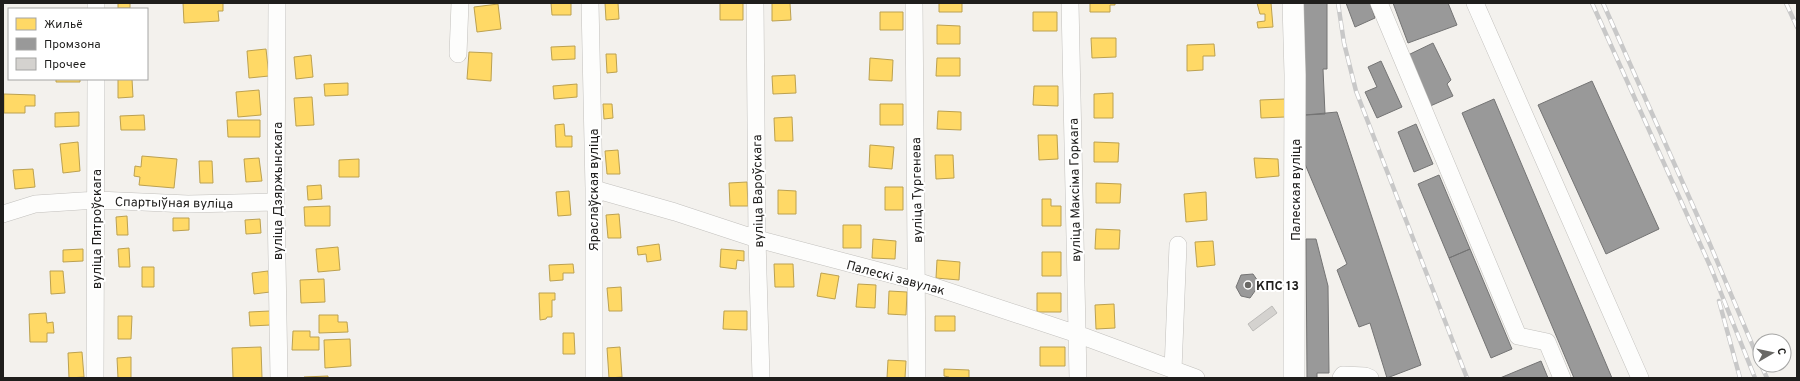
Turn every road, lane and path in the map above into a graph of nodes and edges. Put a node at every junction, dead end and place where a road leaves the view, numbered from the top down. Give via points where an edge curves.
1 (277, 3) edge
2 (460, 3) edge
3 (590, 3) edge
4 (756, 3) edge
5 (914, 3) edge
6 (1070, 3) edge
7 (1293, 3) edge
8 (1379, 3) edge
9 (1474, 3) edge
10 (458, 54) dead end
11 (96, 80) edge
12 (594, 189) junction
13 (97, 200) junction
14 (276, 202) junction
15 (3, 214) edge
16 (757, 239) junction
17 (1178, 244) dead end
18 (917, 281) junction
19 (1077, 334) junction
20 (1173, 370) junction
21 (95, 378) edge
22 (279, 378) edge
23 (594, 378) edge
24 (760, 378) edge
25 (917, 378) edge
26 (1078, 378) edge
27 (1196, 378) edge
28 (1294, 378) edge
29 (1340, 378) edge
30 (1370, 378) edge
31 (1562, 378) edge
32 (1640, 378) edge

1 - 14 street, вуліца Дзяржынскага
2 - 10 street
3 - 12 street, Яраслаўская вуліца
4 - 16 street, вуліца Вароўскага
5 - 18 street, вуліца Тургенева
6 - 19 street, вуліца Максіма Горкага
7 - 28 main road, Палеская вуліца
8 - 31 street via 1518,336 1547,342
9 - 32 street
11 - 13 street, вуліца Пятроўскага
12 - 16 street, Палескі завулак
12 - 23 street, Яраслаўская вуліца
13 - 14 street, Спартыўная вуліца via 188,204
13 - 15 street, Спартыўная вуліца via 35,204
13 - 21 street, вуліца Пятроўскага
14 - 22 street, вуліца Дзяржынскага
16 - 18 street, Палескі завулак
16 - 24 street, вуліца Вароўскага
17 - 20 street
18 - 19 street, Палескі завулак
18 - 25 street, вуліца Тургенева
19 - 20 street, Палескі завулак
19 - 26 street, вуліца Максіма Горкага
20 - 27 street, Палескі завулак
29 - 30 street via 1343,374

